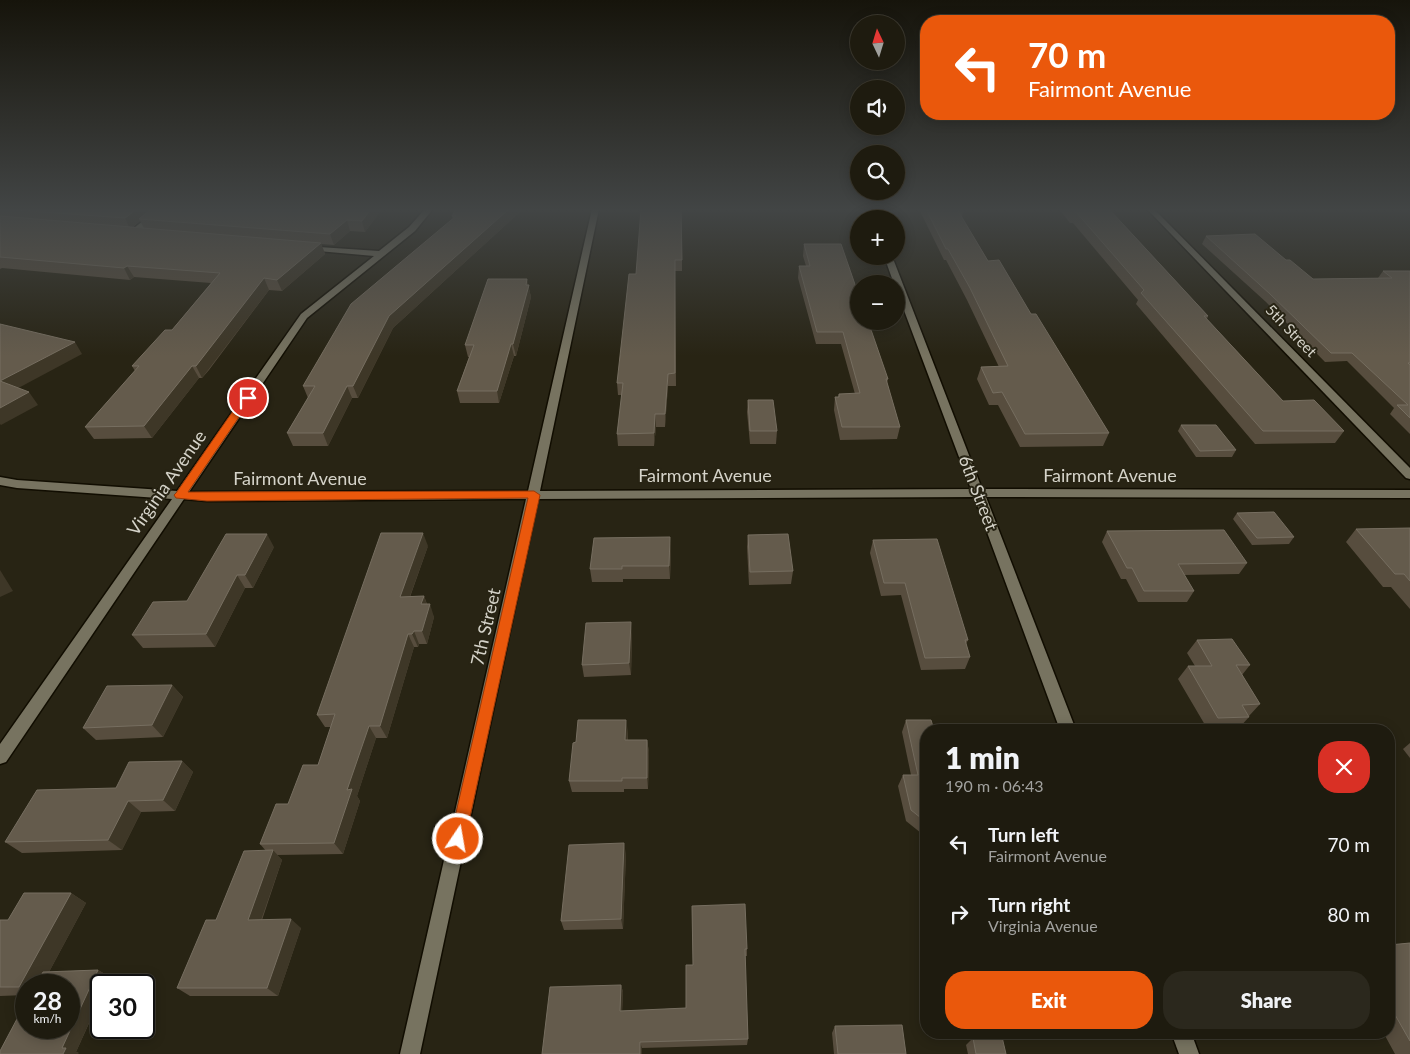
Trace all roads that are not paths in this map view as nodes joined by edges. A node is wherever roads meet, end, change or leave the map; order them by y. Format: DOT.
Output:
graph roads {
  1 [pos="376,258"];
  2 [pos="585,258"];
  3 [pos="1198,258"];
  4 [pos="891,265"];
  5 [pos="1410,475"];
  6 [pos="0,481"];
  7 [pos="978,493"];
  8 [pos="1410,494"];
  9 [pos="180,495"];
  10 [pos="534,495"];
  11 [pos="1066,724"];
  12 [pos="0,757"];
  13 [pos="1184,1039"];
  14 [pos="410,1054"];
  15 [pos="1189,1054"];
  1 -- 9 [label="street, Virginia Avenue"];
  2 -- 10 [label="street, 7th Street"];
  3 -- 5 [label="street, 5th Street"];
  4 -- 7 [label="street, 6th Street"];
  6 -- 9 [label="street, Fairmont Avenue"];
  7 -- 8 [label="street, Fairmont Avenue"];
  7 -- 10 [label="street, Fairmont Avenue"];
  7 -- 11 [label="street, 6th Street"];
  9 -- 10 [label="street, Fairmont Avenue"];
  9 -- 12 [label="street, Virginia Avenue"];
  10 -- 14 [label="street, 7th Street"];
  13 -- 15 [label="street"];
}
